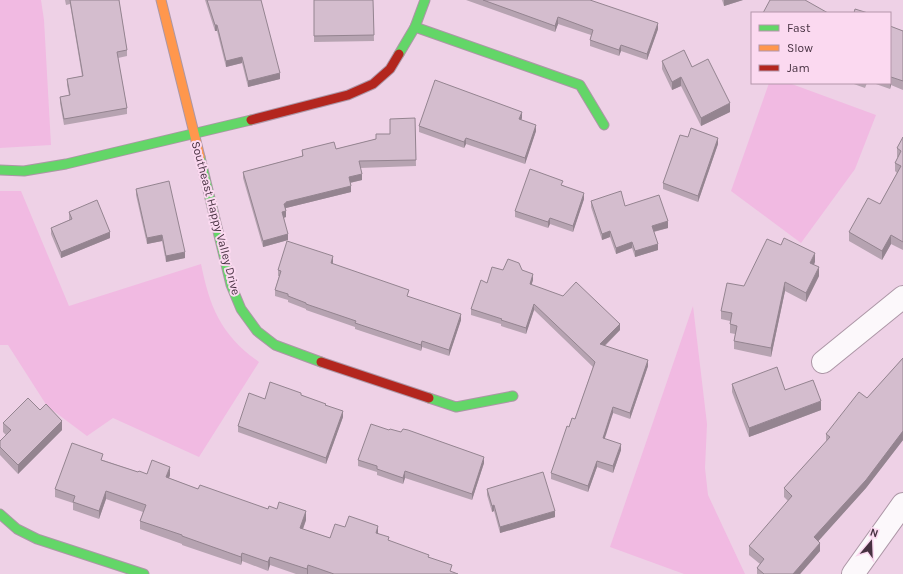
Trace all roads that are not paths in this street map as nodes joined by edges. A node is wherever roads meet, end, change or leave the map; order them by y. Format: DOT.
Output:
graph roads {
  1 [pos="161,0"];
  2 [pos="425,0"];
  3 [pos="415,27"];
  4 [pos="604,125"];
  5 [pos="194,134"];
  6 [pos="0,170"];
  7 [pos="903,297"];
  8 [pos="823,362"];
  9 [pos="512,396"];
  10 [pos="903,504"];
  11 [pos="0,514"];
  12 [pos="144,574"];
  13 [pos="853,574"];
  1 -- 5 [label="street, Southeast Happy Valley Drive"];
  2 -- 3 [label="street"];
  3 -- 4 [label="street"];
  3 -- 5 [label="street"];
  5 -- 6 [label="street"];
  5 -- 9 [label="street, Southeast Happy Valley Drive"];
  7 -- 8 [label="street"];
  10 -- 13 [label="street"];
  11 -- 12 [label="street"];
}
